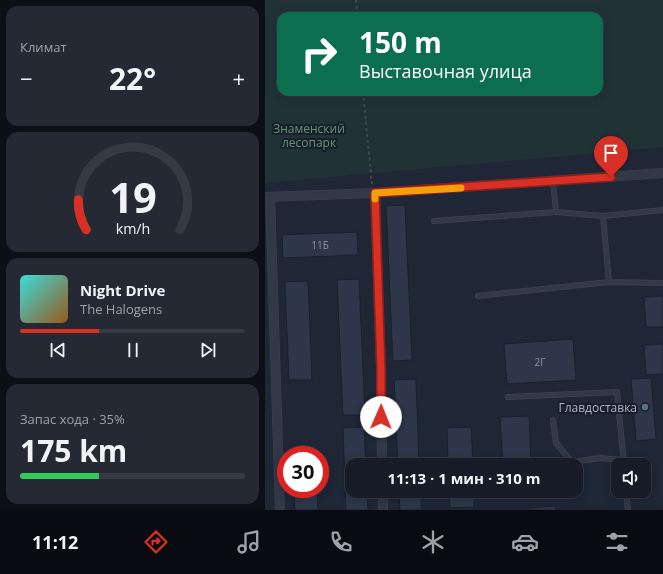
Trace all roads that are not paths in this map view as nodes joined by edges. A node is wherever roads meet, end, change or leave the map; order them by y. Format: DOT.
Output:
graph roads {
  1 [pos="663,173"];
  2 [pos="553,182"];
  3 [pos="375,193"];
  4 [pos="267,197"];
  5 [pos="663,210"];
  6 [pos="555,212"];
  7 [pos="603,216"];
  8 [pos="435,221"];
  9 [pos="609,282"];
  10 [pos="663,283"];
  11 [pos="478,296"];
  12 [pos="508,397"];
  13 [pos="553,420"];
  14 [pos="382,458"];
  15 [pos="624,458"];
  16 [pos="611,460"];
  17 [pos="383,498"];
  18 [pos="627,498"];
  19 [pos="280,510"];
  20 [pos="383,510"];
  21 [pos="628,510"];
  1 -- 2 [label="street"];
  2 -- 3 [label="street"];
  2 -- 6 [label="lane"];
  3 -- 4 [label="street"];
  3 -- 14 [label="street"];
  4 -- 19 [label="street"];
  5 -- 7 [label="lane"];
  6 -- 7 [label="lane"];
  6 -- 8 [label="lane"];
  7 -- 9 [label="lane"];
  9 -- 10 [label="lane"];
  9 -- 11 [label="lane"];
  12 -- 15 [label="lane"];
  13 -- 16 [label="lane"];
  17 -- 20 [label="street"];
  18 -- 21 [label="lane"];
}
